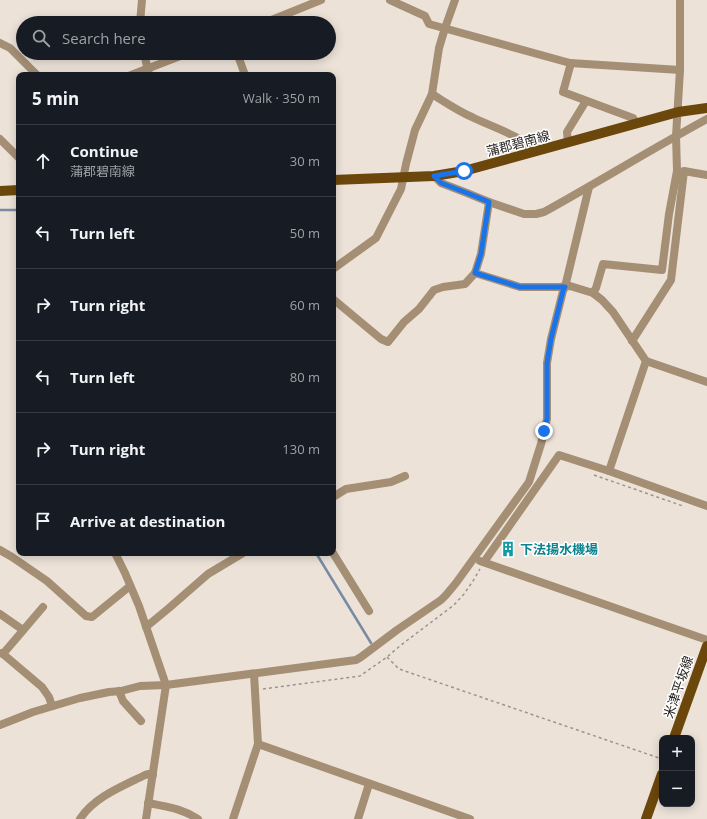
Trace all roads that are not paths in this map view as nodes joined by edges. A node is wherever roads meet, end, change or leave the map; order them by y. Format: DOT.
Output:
graph roads {
  1 [pos="142,0"];
  2 [pos="322,0"];
  3 [pos="390,0"];
  4 [pos="455,0"];
  5 [pos="680,0"];
  6 [pos="141,16"];
  7 [pos="282,16"];
  8 [pos="445,28"];
  9 [pos="0,43"];
  10 [pos="16,54"];
  11 [pos="22,60"];
  12 [pos="145,60"];
  13 [pos="173,60"];
  14 [pos="240,60"];
  15 [pos="571,64"];
  16 [pos="680,70"];
  17 [pos="34,72"];
  18 [pos="148,72"];
  19 [pos="244,72"];
  20 [pos="432,94"];
  21 [pos="586,101"];
  22 [pos="707,108"];
  23 [pos="678,112"];
  24 [pos="707,119"];
  25 [pos="635,124"];
  26 [pos="679,134"];
  27 [pos="0,139"];
  28 [pos="568,143"];
  29 [pos="533,152"];
  30 [pos="16,155"];
  31 [pos="707,175"];
  32 [pos="434,176"];
  33 [pos="404,177"];
  34 [pos="336,180"];
  35 [pos="589,187"];
  36 [pos="16,190"];
  37 [pos="0,191"];
  38 [pos="489,202"];
  39 [pos="336,267"];
  40 [pos="475,273"];
  41 [pos="565,287"];
  42 [pos="593,293"];
  43 [pos="336,302"];
  44 [pos="632,340"];
  45 [pos="646,361"];
  46 [pos="707,382"];
  47 [pos="609,471"];
  48 [pos="405,476"];
  49 [pos="336,495"];
  50 [pos="707,506"];
  51 [pos="0,550"];
  52 [pos="116,556"];
  53 [pos="238,556"];
  54 [pos="335,556"];
  55 [pos="473,558"];
  56 [pos="484,562"];
  57 [pos="130,586"];
  58 [pos="43,607"];
  59 [pos="369,611"];
  60 [pos="0,614"];
  61 [pos="146,627"];
  62 [pos="23,630"];
  63 [pos="707,640"];
  64 [pos="707,646"];
  65 [pos="2,654"];
  66 [pos="254,674"];
  67 [pos="166,685"];
  68 [pos="119,691"];
  69 [pos="52,706"];
  70 [pos="141,721"];
  71 [pos="0,725"];
  72 [pos="675,735"];
  73 [pos="258,744"];
  74 [pos="153,774"];
  75 [pos="659,782"];
  76 [pos="369,784"];
  77 [pos="148,803"];
  78 [pos="80,819"];
  79 [pos="146,819"];
  80 [pos="198,819"];
  81 [pos="233,819"];
  82 [pos="358,819"];
  83 [pos="470,819"];
  84 [pos="646,819"];
  1 -- 6 [label="street"];
  2 -- 7 [label="street"];
  3 -- 8 [label="street"];
  4 -- 8 [label="street"];
  5 -- 16 [label="street"];
  8 -- 15 [label="street"];
  8 -- 20 [label="street"];
  9 -- 10 [label="street"];
  11 -- 17 [label="street"];
  12 -- 18 [label="street"];
  13 -- 18 [label="street"];
  14 -- 19 [label="street"];
  15 -- 16 [label="street"];
  15 -- 21 [label="street"];
  16 -- 23 [label="street"];
  20 -- 29 [label="street"];
  20 -- 33 [label="street"];
  21 -- 25 [label="street"];
  21 -- 28 [label="street"];
  22 -- 23 [label="main road, 蒲郡碧南線"];
  23 -- 25 [label="main road, 蒲郡碧南線"];
  23 -- 26 [label="street"];
  24 -- 26 [label="street"];
  25 -- 28 [label="main road, 蒲郡碧南線"];
  26 -- 35 [label="street"];
  26 -- 42 [label="street"];
  27 -- 30 [label="street"];
  28 -- 29 [label="main road, 蒲郡碧南線"];
  29 -- 32 [label="main road, 蒲郡碧南線"];
  31 -- 44 [label="street"];
  32 -- 33 [label="main road, 蒲郡碧南線"];
  32 -- 38 [label="street"];
  33 -- 34 [label="main road, 蒲郡碧南線"];
  33 -- 39 [label="street"];
  35 -- 38 [label="street"];
  35 -- 41 [label="street"];
  36 -- 37 [label="main road"];
  38 -- 40 [label="street"];
  40 -- 41 [label="street"];
  40 -- 43 [label="street"];
  41 -- 42 [label="street"];
  41 -- 55 [label="street"];
  42 -- 44 [label="street"];
  44 -- 45 [label="street"];
  45 -- 46 [label="street"];
  45 -- 47 [label="street"];
  47 -- 50 [label="street"];
  47 -- 56 [label="street"];
  48 -- 49 [label="street"];
  51 -- 57 [label="street"];
  52 -- 57 [label="street"];
  53 -- 61 [label="street"];
  54 -- 59 [label="street"];
  55 -- 56 [label="street"];
  55 -- 66 [label="street"];
  56 -- 63 [label="street"];
  57 -- 61 [label="street"];
  58 -- 62 [label="street"];
  60 -- 62 [label="street"];
  61 -- 67 [label="street"];
  62 -- 65 [label="street"];
  64 -- 72 [label="main road, 米津平坂線"];
  65 -- 69 [label="street"];
  66 -- 67 [label="street"];
  66 -- 73 [label="street"];
  67 -- 68 [label="street"];
  67 -- 74 [label="street"];
  68 -- 69 [label="street"];
  68 -- 70 [label="street"];
  69 -- 71 [label="street"];
  73 -- 76 [label="street"];
  73 -- 81 [label="street"];
  74 -- 77 [label="street"];
  74 -- 78 [label="street"];
  75 -- 84 [label="main road"];
  76 -- 82 [label="street"];
  76 -- 83 [label="street"];
  77 -- 79 [label="street"];
  77 -- 80 [label="street"];
}
